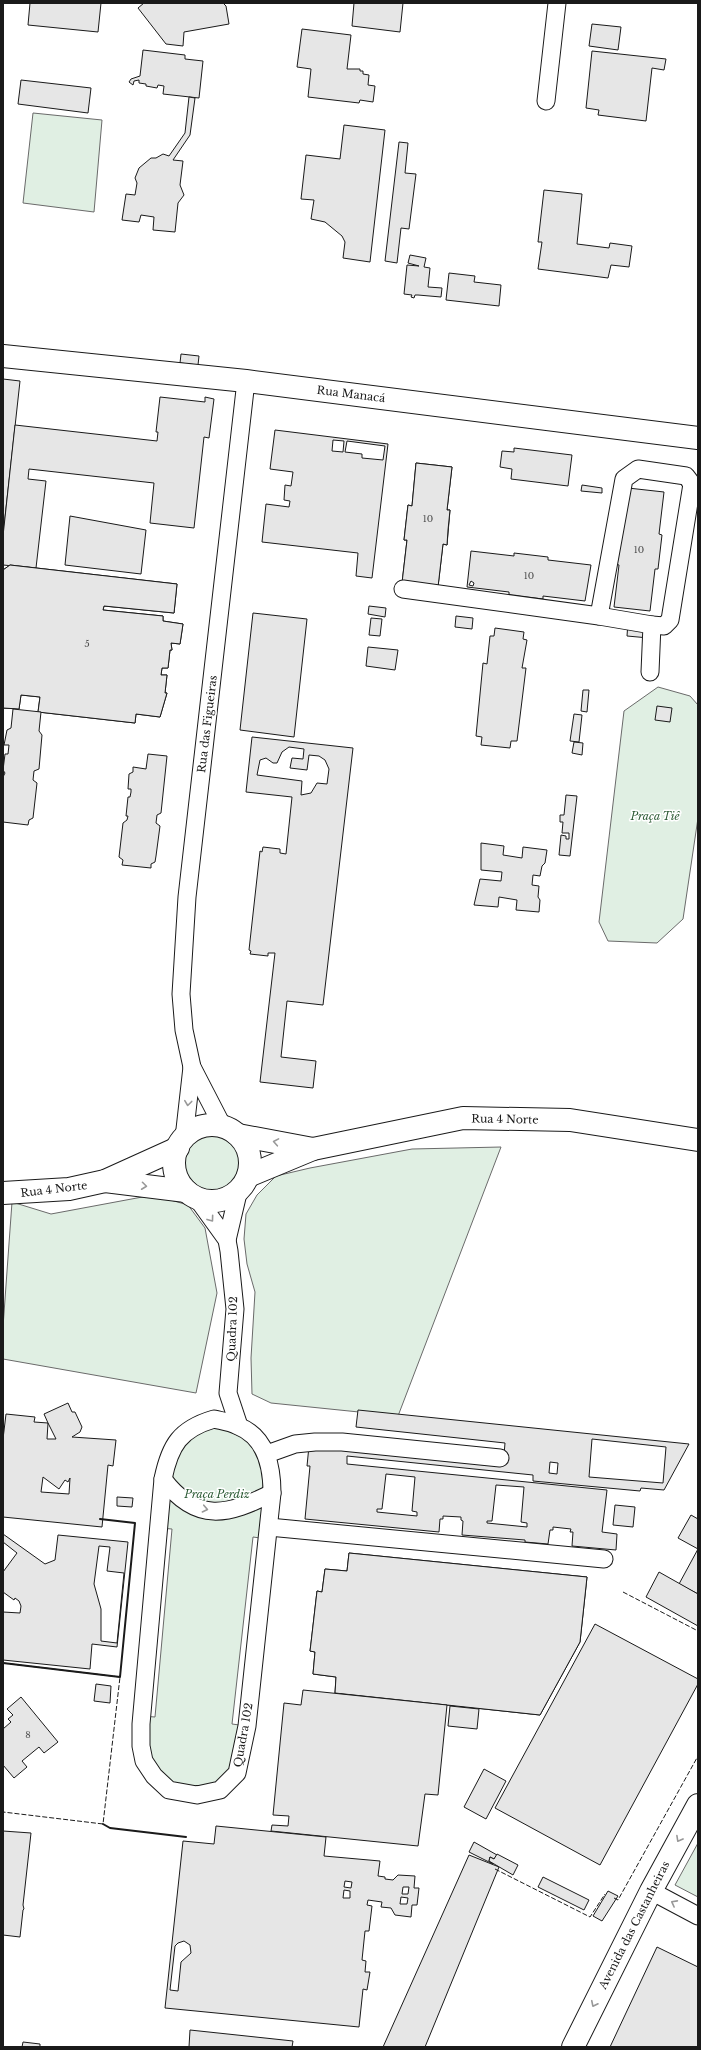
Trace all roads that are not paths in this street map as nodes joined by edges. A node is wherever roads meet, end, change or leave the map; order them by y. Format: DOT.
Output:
graph roads {
  1 [pos="557,3"];
  2 [pos="546,101"];
  3 [pos="3,356"];
  4 [pos="246,381"];
  5 [pos="698,438"];
  6 [pos="403,589"];
  7 [pos="598,616"];
  8 [pos="652,626"];
  9 [pos="650,672"];
  10 [pos="192,1066"];
  11 [pos="230,1131"];
  12 [pos="698,1140"];
  13 [pos="181,1143"];
  14 [pos="313,1149"];
  15 [pos="105,1181"];
  16 [pos="244,1183"];
  17 [pos="3,1193"];
  18 [pos="191,1194"];
  19 [pos="227,1240"];
  20 [pos="228,1393"];
  21 [pos="214,1419"];
  22 [pos="239,1426"];
  23 [pos="267,1454"];
  24 [pos="500,1458"];
  25 [pos="163,1479"];
  26 [pos="272,1493"];
  27 [pos="269,1527"];
  28 [pos="604,1559"];
  29 [pos="698,1805"];
  30 [pos="651,1891"];
  31 [pos="698,1916"];
  32 [pos="573,2047"];
  1 -- 2 [label="street"];
  3 -- 4 [label="street, Rua Manacá"];
  4 -- 5 [label="street, Rua Manacá"];
  4 -- 10 [label="street, Rua das Figueiras"];
  6 -- 7 [label="street"];
  7 -- 8 [label="street"];
  7 -- 8 [label="street"];
  8 -- 9 [label="street"];
  10 -- 11 [label="street, Rua das Figueiras"];
  10 -- 13 [label="street, Rua das Figueiras, one-way"];
  11 -- 13 [label="street"];
  14 -- 11 [label="street, Rua 4 Norte, one-way"];
  11 -- 16 [label="street"];
  12 -- 14 [label="street, Rua 4 Norte"];
  13 -- 15 [label="street, Rua 4 Norte"];
  13 -- 18 [label="street"];
  14 -- 16 [label="street, Rua 4 Norte"];
  15 -- 17 [label="street, Rua 4 Norte"];
  15 -- 18 [label="street, Rua 4 Norte, one-way"];
  16 -- 18 [label="street"];
  16 -- 19 [label="street, Quadra 102"];
  18 -- 19 [label="street, Quadra 102, one-way"];
  19 -- 20 [label="street, Quadra 102"];
  20 -- 21 [label="street, Quadra 102"];
  20 -- 22 [label="street, Quadra 102"];
  21 -- 22 [label="street, Quadra 102"];
  21 -- 25 [label="street, Quadra 102"];
  22 -- 23 [label="street, Quadra 102"];
  23 -- 24 [label="street"];
  23 -- 26 [label="street, Quadra 102"];
  25 -- 26 [label="street, one-way"];
  25 -- 27 [label="street, Quadra 102"];
  26 -- 27 [label="street, Quadra 102"];
  27 -- 28 [label="street"];
  29 -- 30 [label="street, Avenida das Castanheiras, one-way"];
  31 -- 30 [label="street, one-way"];
  30 -- 32 [label="street, Avenida das Castanheiras, one-way"];
}
